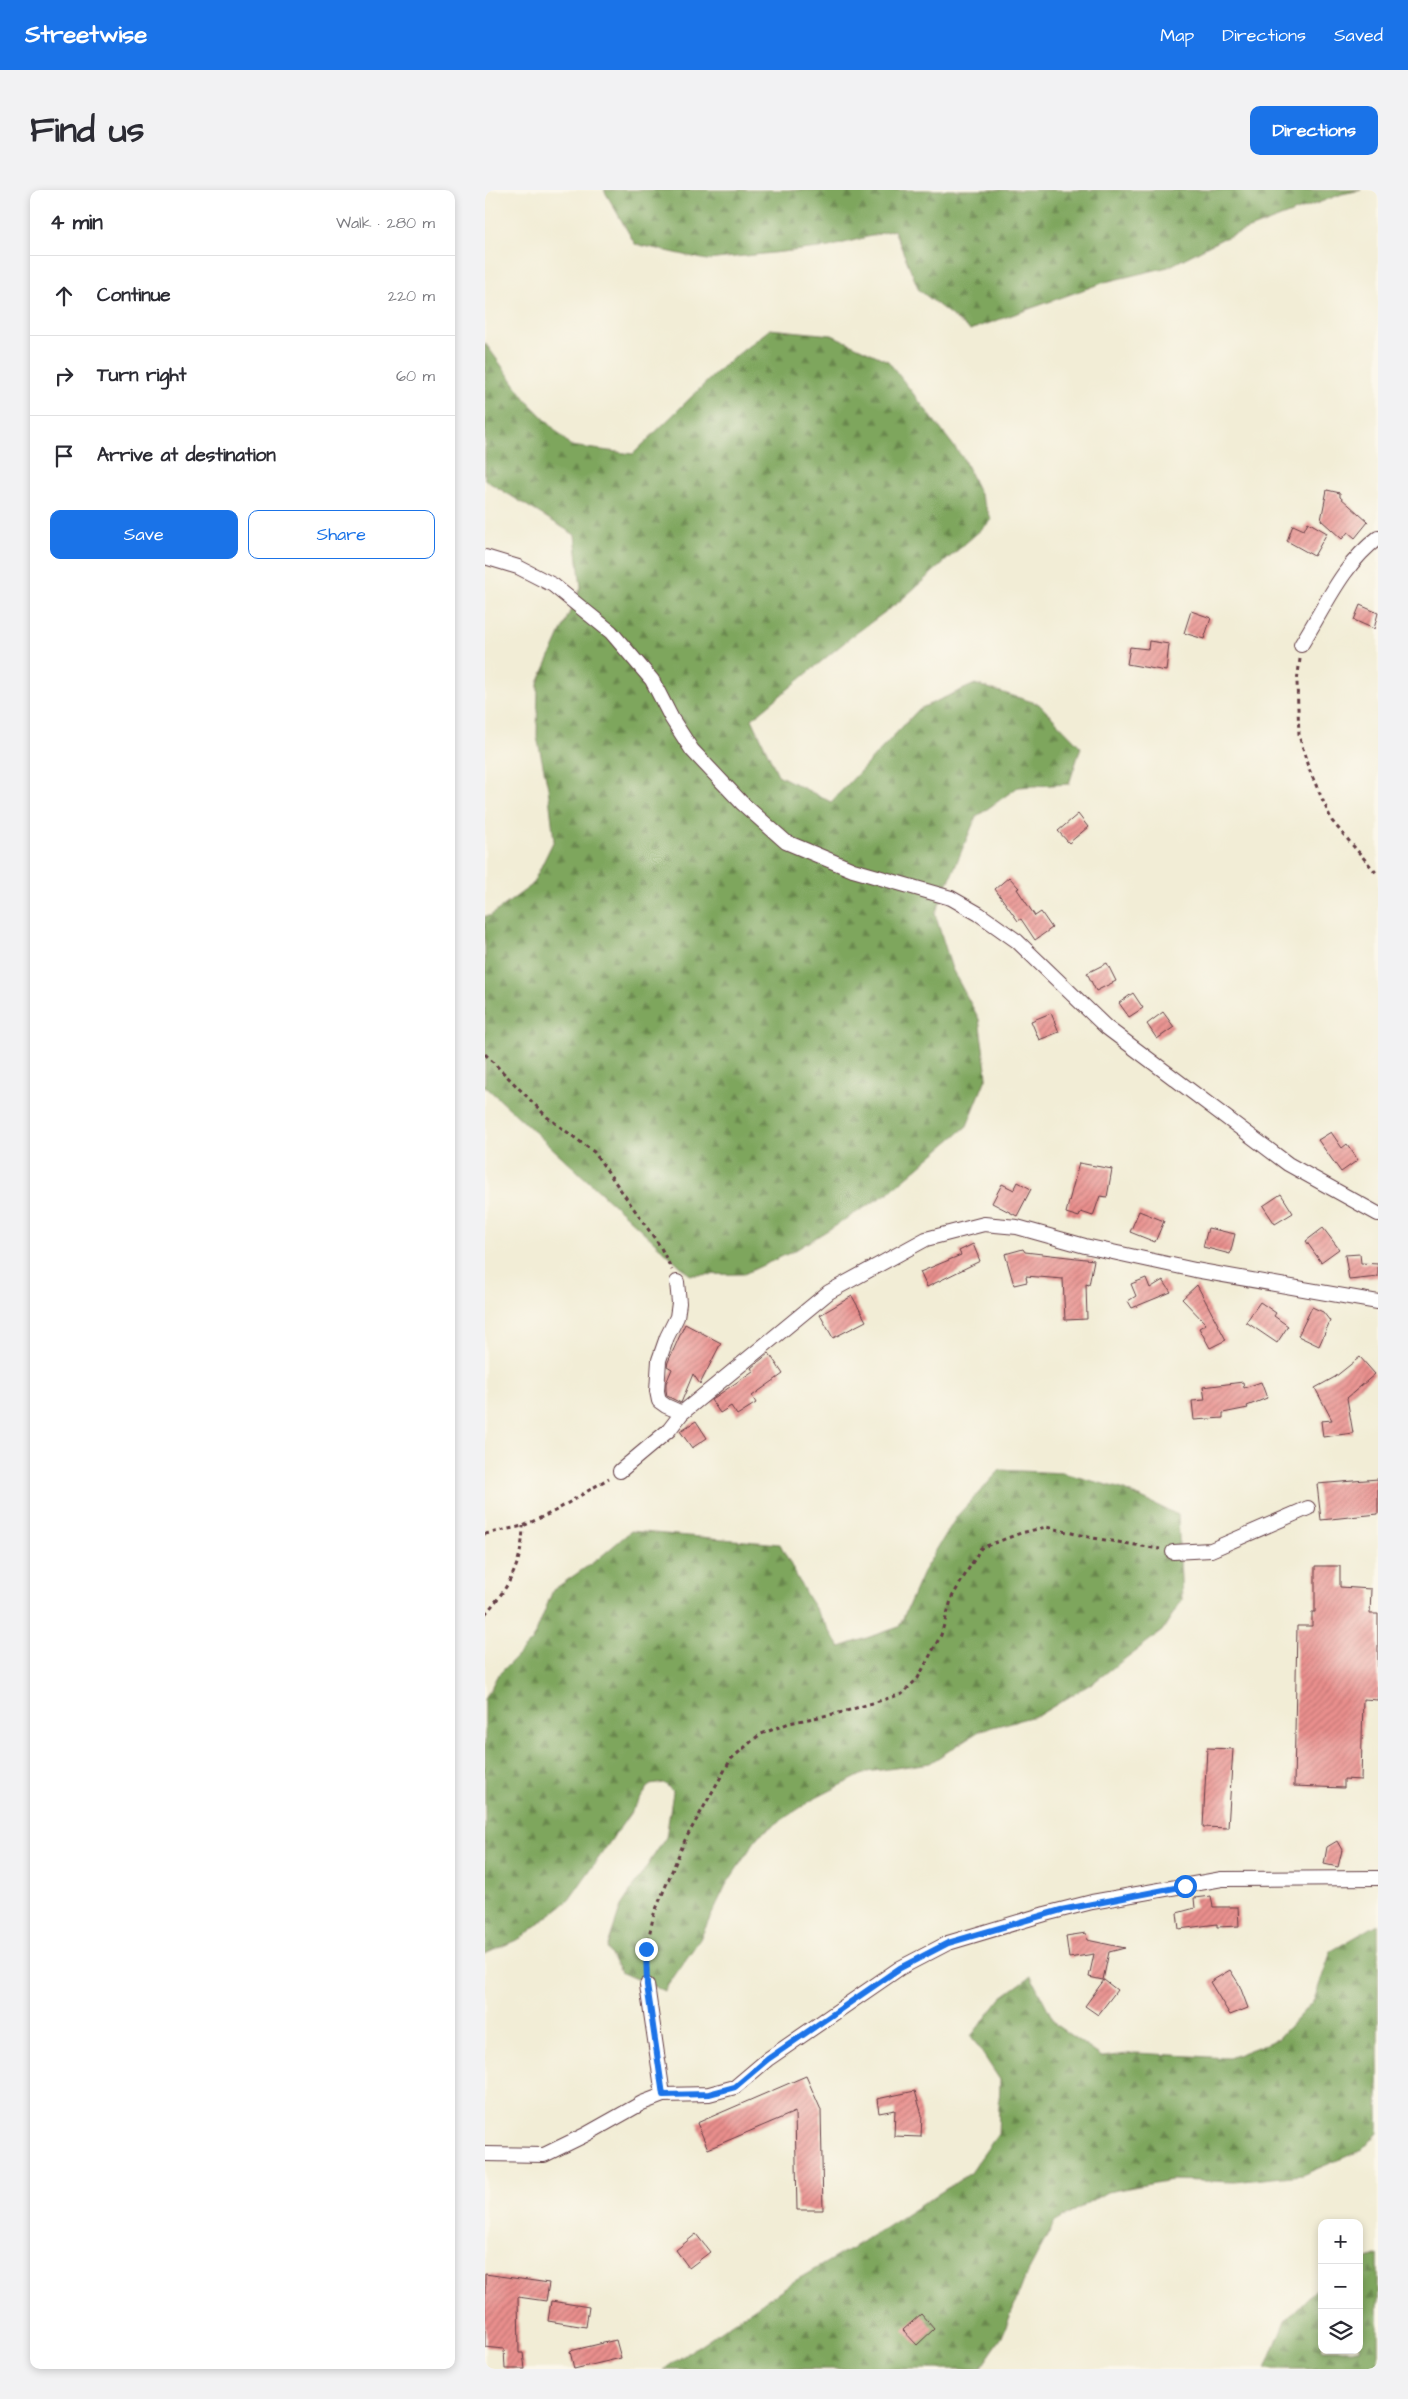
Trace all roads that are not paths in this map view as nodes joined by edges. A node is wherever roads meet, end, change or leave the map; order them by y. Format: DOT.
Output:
graph roads {
  1 [pos="1378,538"];
  2 [pos="485,556"];
  3 [pos="1301,645"];
  4 [pos="1378,1214"];
  5 [pos="677,1282"];
  6 [pos="1378,1302"];
  7 [pos="682,1413"];
  8 [pos="620,1472"];
  9 [pos="1308,1508"];
  10 [pos="1173,1552"];
  11 [pos="1378,1878"];
  12 [pos="647,1985"];
  13 [pos="663,2095"];
  14 [pos="485,2154"];
  1 -- 3 [label="street"];
  2 -- 4 [label="street"];
  5 -- 7 [label="street"];
  6 -- 7 [label="street"];
  7 -- 8 [label="street"];
  9 -- 10 [label="street"];
  11 -- 13 [label="street"];
  12 -- 13 [label="street"];
  13 -- 14 [label="street"];
}
